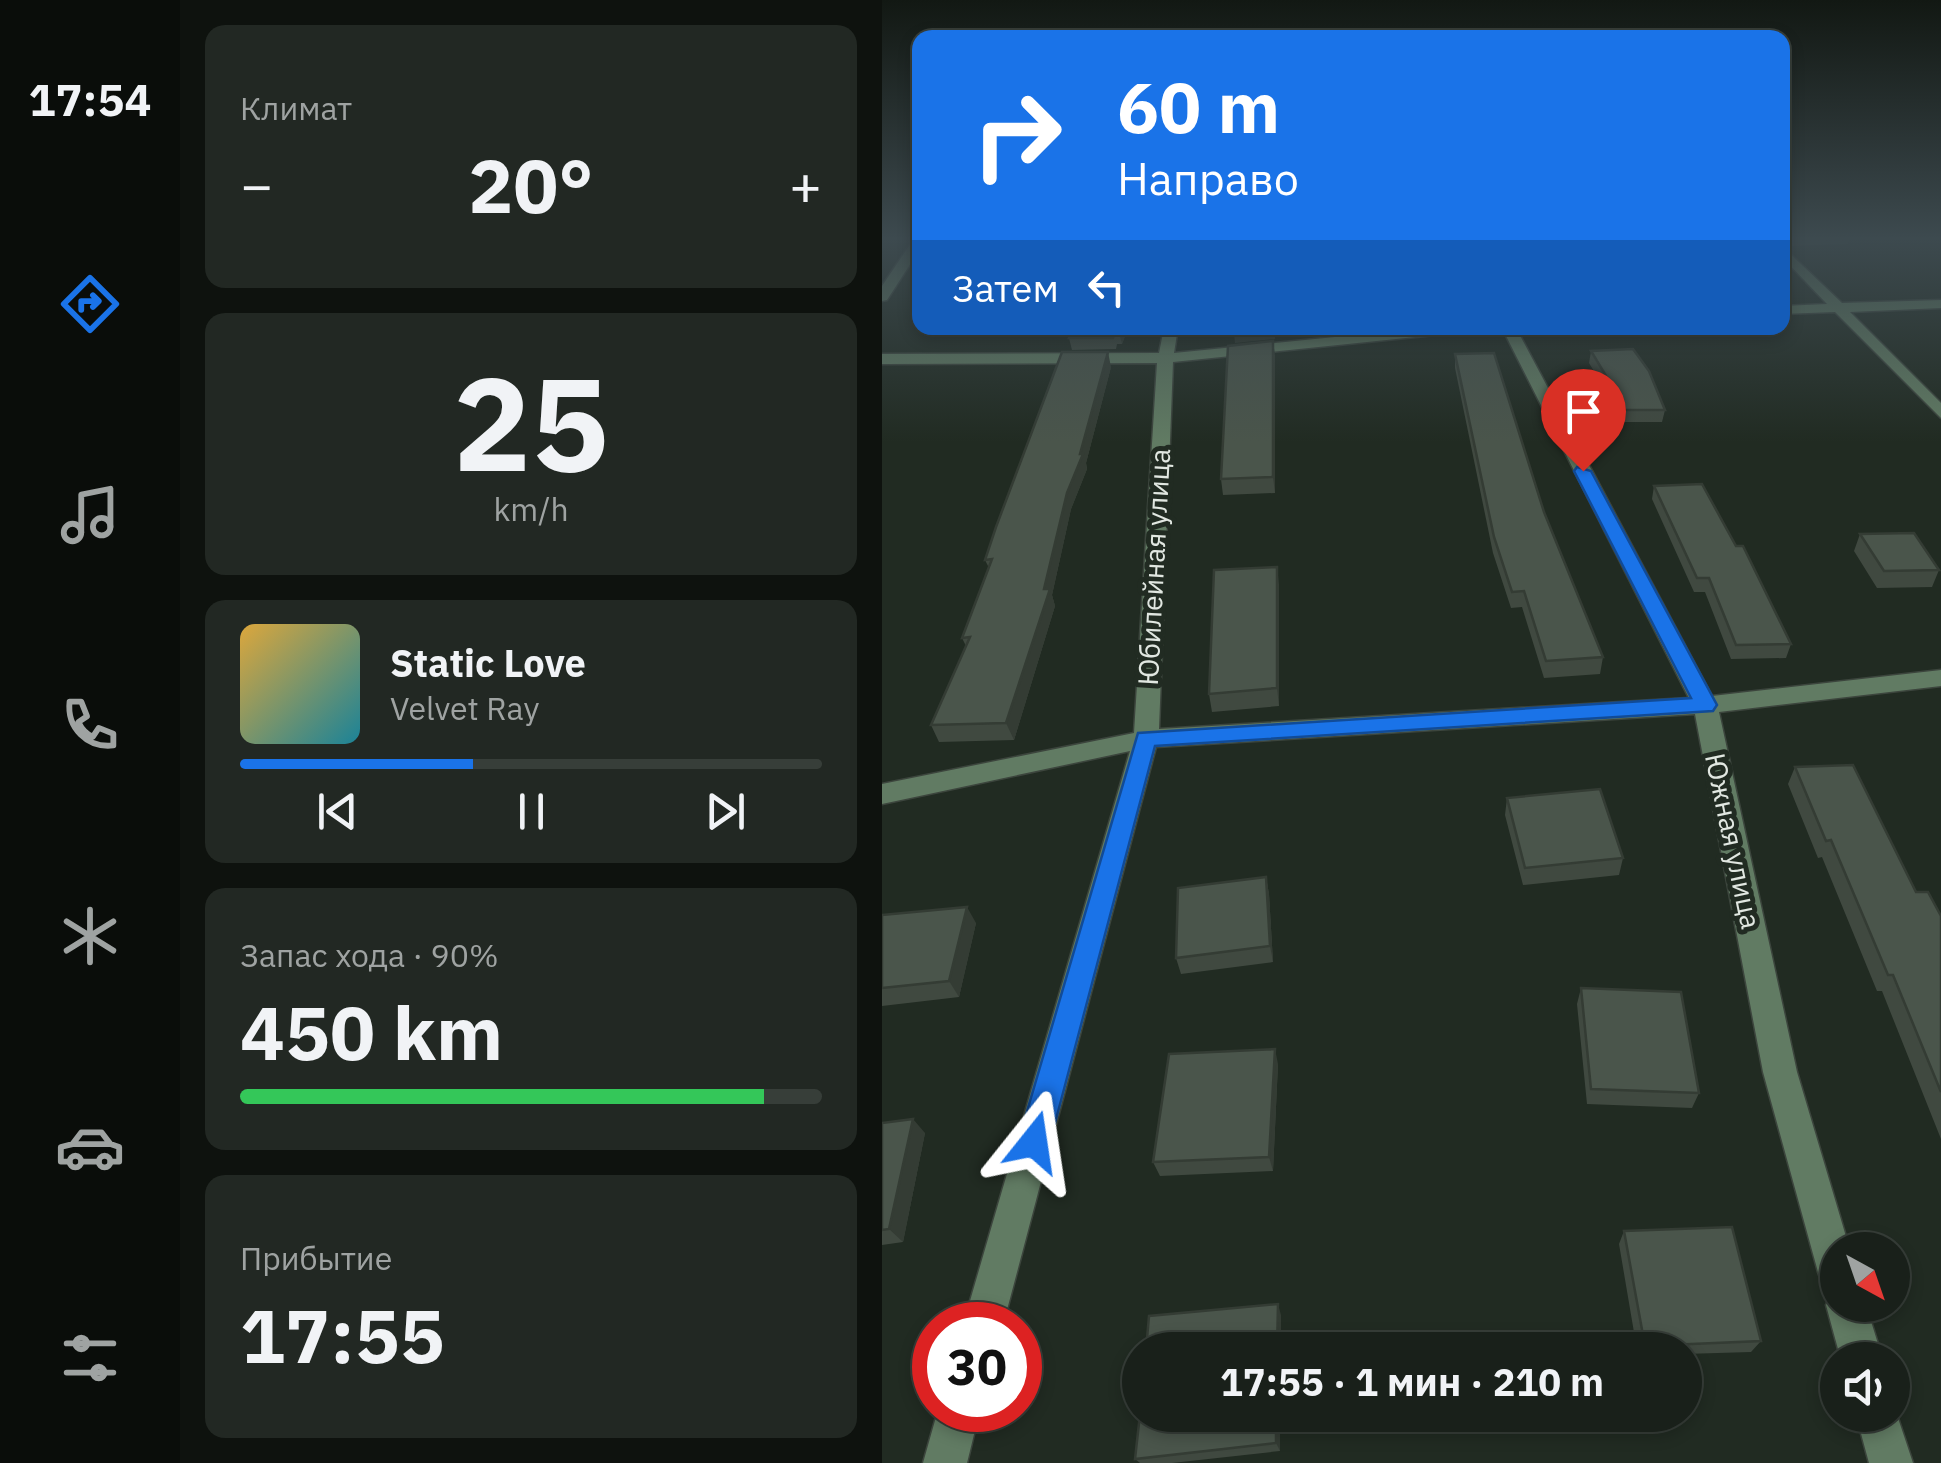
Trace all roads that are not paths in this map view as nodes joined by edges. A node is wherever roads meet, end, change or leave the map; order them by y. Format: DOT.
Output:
graph roads {
  1 [pos="1896,305"];
  2 [pos="1836,307"];
  3 [pos="1790,310"];
  4 [pos="1170,335"];
  5 [pos="1394,335"];
  6 [pos="1513,335"];
  7 [pos="1166,358"];
  8 [pos="882,359"];
  9 [pos="1940,413"];
  10 [pos="1940,678"];
  11 [pos="1706,705"];
  12 [pos="1146,738"];
  13 [pos="882,794"];
  14 [pos="1826,1232"];
  15 [pos="989,1302"];
  16 [pos="953,1432"];
  17 [pos="1883,1432"];
  18 [pos="944,1463"];
  19 [pos="1891,1463"];
  1 -- 2 [label="street"];
  2 -- 3 [label="street"];
  2 -- 9 [label="street"];
  4 -- 7 [label="street, Юбилейная улица"];
  5 -- 7 [label="street"];
  6 -- 11 [label="street, Южная улица"];
  7 -- 8 [label="street"];
  7 -- 12 [label="street, Юбилейная улица"];
  10 -- 11 [label="street"];
  11 -- 12 [label="street"];
  11 -- 14 [label="street, Южная улица"];
  12 -- 13 [label="street"];
  12 -- 15 [label="street, Юбилейная улица"];
  16 -- 18 [label="street"];
  17 -- 19 [label="street"];
}
